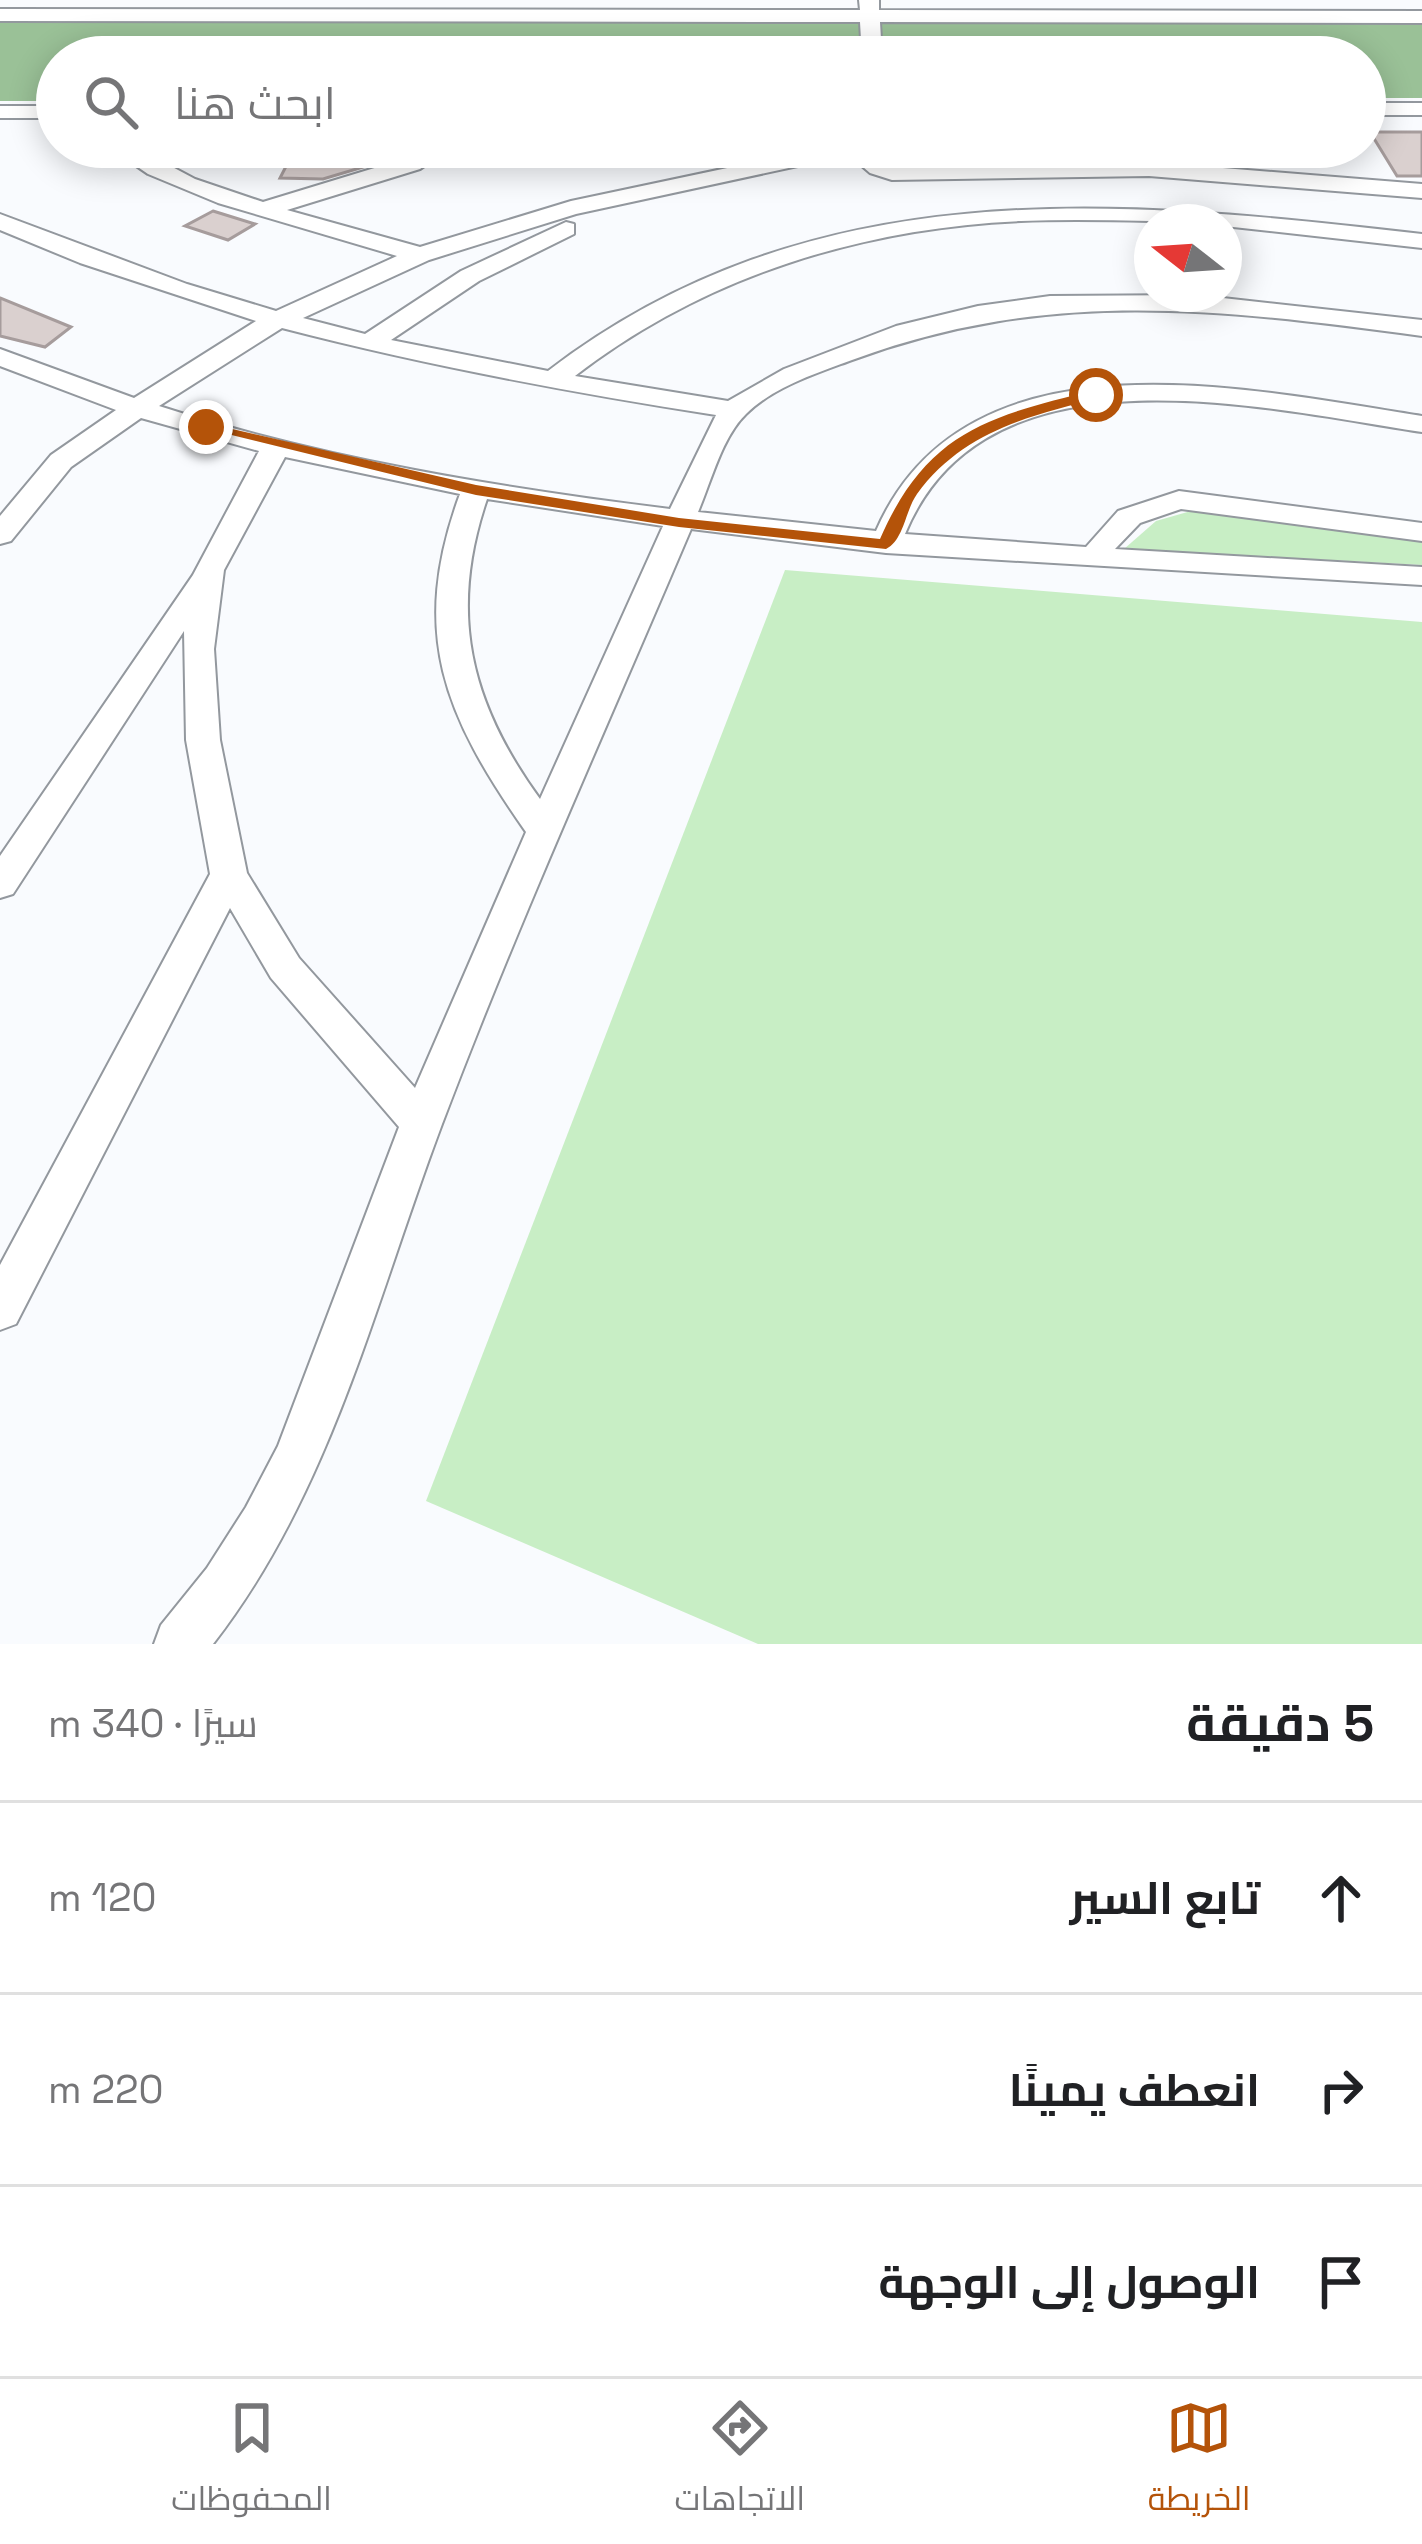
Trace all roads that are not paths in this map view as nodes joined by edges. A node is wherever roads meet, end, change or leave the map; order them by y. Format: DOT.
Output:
graph roads {
  1 [pos="182,8"];
  2 [pos="698,8"];
  3 [pos="869,8"];
  4 [pos="336,9"];
  5 [pos="1039,9"];
  6 [pos="0,16"];
  7 [pos="1422,17"];
  8 [pos="1422,109"];
  9 [pos="1386,110"];
  10 [pos="0,116"];
  11 [pos="36,116"];
  12 [pos="1386,119"];
  13 [pos="1422,119"];
  14 [pos="156,168"];
  15 [pos="395,168"];
  16 [pos="763,168"];
  17 [pos="878,168"];
  18 [pos="1058,168"];
  19 [pos="1105,168"];
  20 [pos="1266,168"];
  21 [pos="1293,181"];
  22 [pos="694,183"];
  23 [pos="208,188"];
  24 [pos="1422,191"];
  25 [pos="314,193"];
  26 [pos="265,209"];
  27 [pos="0,221"];
  28 [pos="1422,241"];
  29 [pos="420,255"];
  30 [pos="274,321"];
  31 [pos="1422,328"];
  32 [pos="367,344"];
  33 [pos="0,357"];
  34 [pos="551,382"];
  35 [pos="105,396"];
  36 [pos="136,409"];
  37 [pos="734,410"];
  38 [pos="1422,424"];
  39 [pos="276,446"];
  40 [pos="61,461"];
  41 [pos="476,490"];
  42 [pos="679,523"];
  43 [pos="1422,532"];
  44 [pos="0,535"];
  45 [pos="886,544"];
  46 [pos="1095,556"];
  47 [pos="209,570"];
  48 [pos="1422,576"];
  49 [pos="542,828"];
  50 [pos="229,874"];
  51 [pos="0,885"];
  52 [pos="421,1124"];
  53 [pos="0,1310"];
  54 [pos="192,1641"];
  1 -- 4 [label="street"];
  1 -- 6 [label="street"];
  2 -- 3 [label="street"];
  2 -- 4 [label="street"];
  3 -- 5 [label="street"];
  5 -- 7 [label="street"];
  8 -- 9 [label="street"];
  10 -- 11 [label="street"];
  12 -- 13 [label="street"];
  14 -- 23 [label="street"];
  15 -- 25 [label="street"];
  16 -- 22 [label="street"];
  17 -- 18 [label="street"];
  19 -- 21 [label="street"];
  20 -- 21 [label="street"];
  21 -- 24 [label="street"];
  22 -- 29 [label="street"];
  22 -- 32 [label="street"];
  23 -- 25 [label="street"];
  23 -- 26 [label="street"];
  25 -- 26 [label="street"];
  26 -- 29 [label="street"];
  27 -- 30 [label="street"];
  28 -- 34 [label="street"];
  29 -- 30 [label="street"];
  30 -- 32 [label="street"];
  30 -- 36 [label="street"];
  31 -- 37 [label="street"];
  32 -- 34 [label="street"];
  33 -- 35 [label="street"];
  34 -- 37 [label="street"];
  35 -- 36 [label="street"];
  35 -- 40 [label="street"];
  36 -- 39 [label="street"];
  36 -- 40 [label="street"];
  37 -- 42 [label="street"];
  38 -- 45 [label="street"];
  39 -- 41 [label="street"];
  39 -- 47 [label="street"];
  40 -- 44 [label="street"];
  41 -- 42 [label="street"];
  41 -- 49 [label="street"];
  42 -- 45 [label="street"];
  42 -- 49 [label="street"];
  43 -- 46 [label="street"];
  45 -- 46 [label="street"];
  46 -- 48 [label="street"];
  47 -- 50 [label="street"];
  47 -- 51 [label="street"];
  49 -- 52 [label="street"];
  50 -- 52 [label="street"];
  50 -- 53 [label="street"];
  52 -- 54 [label="street"];
}
